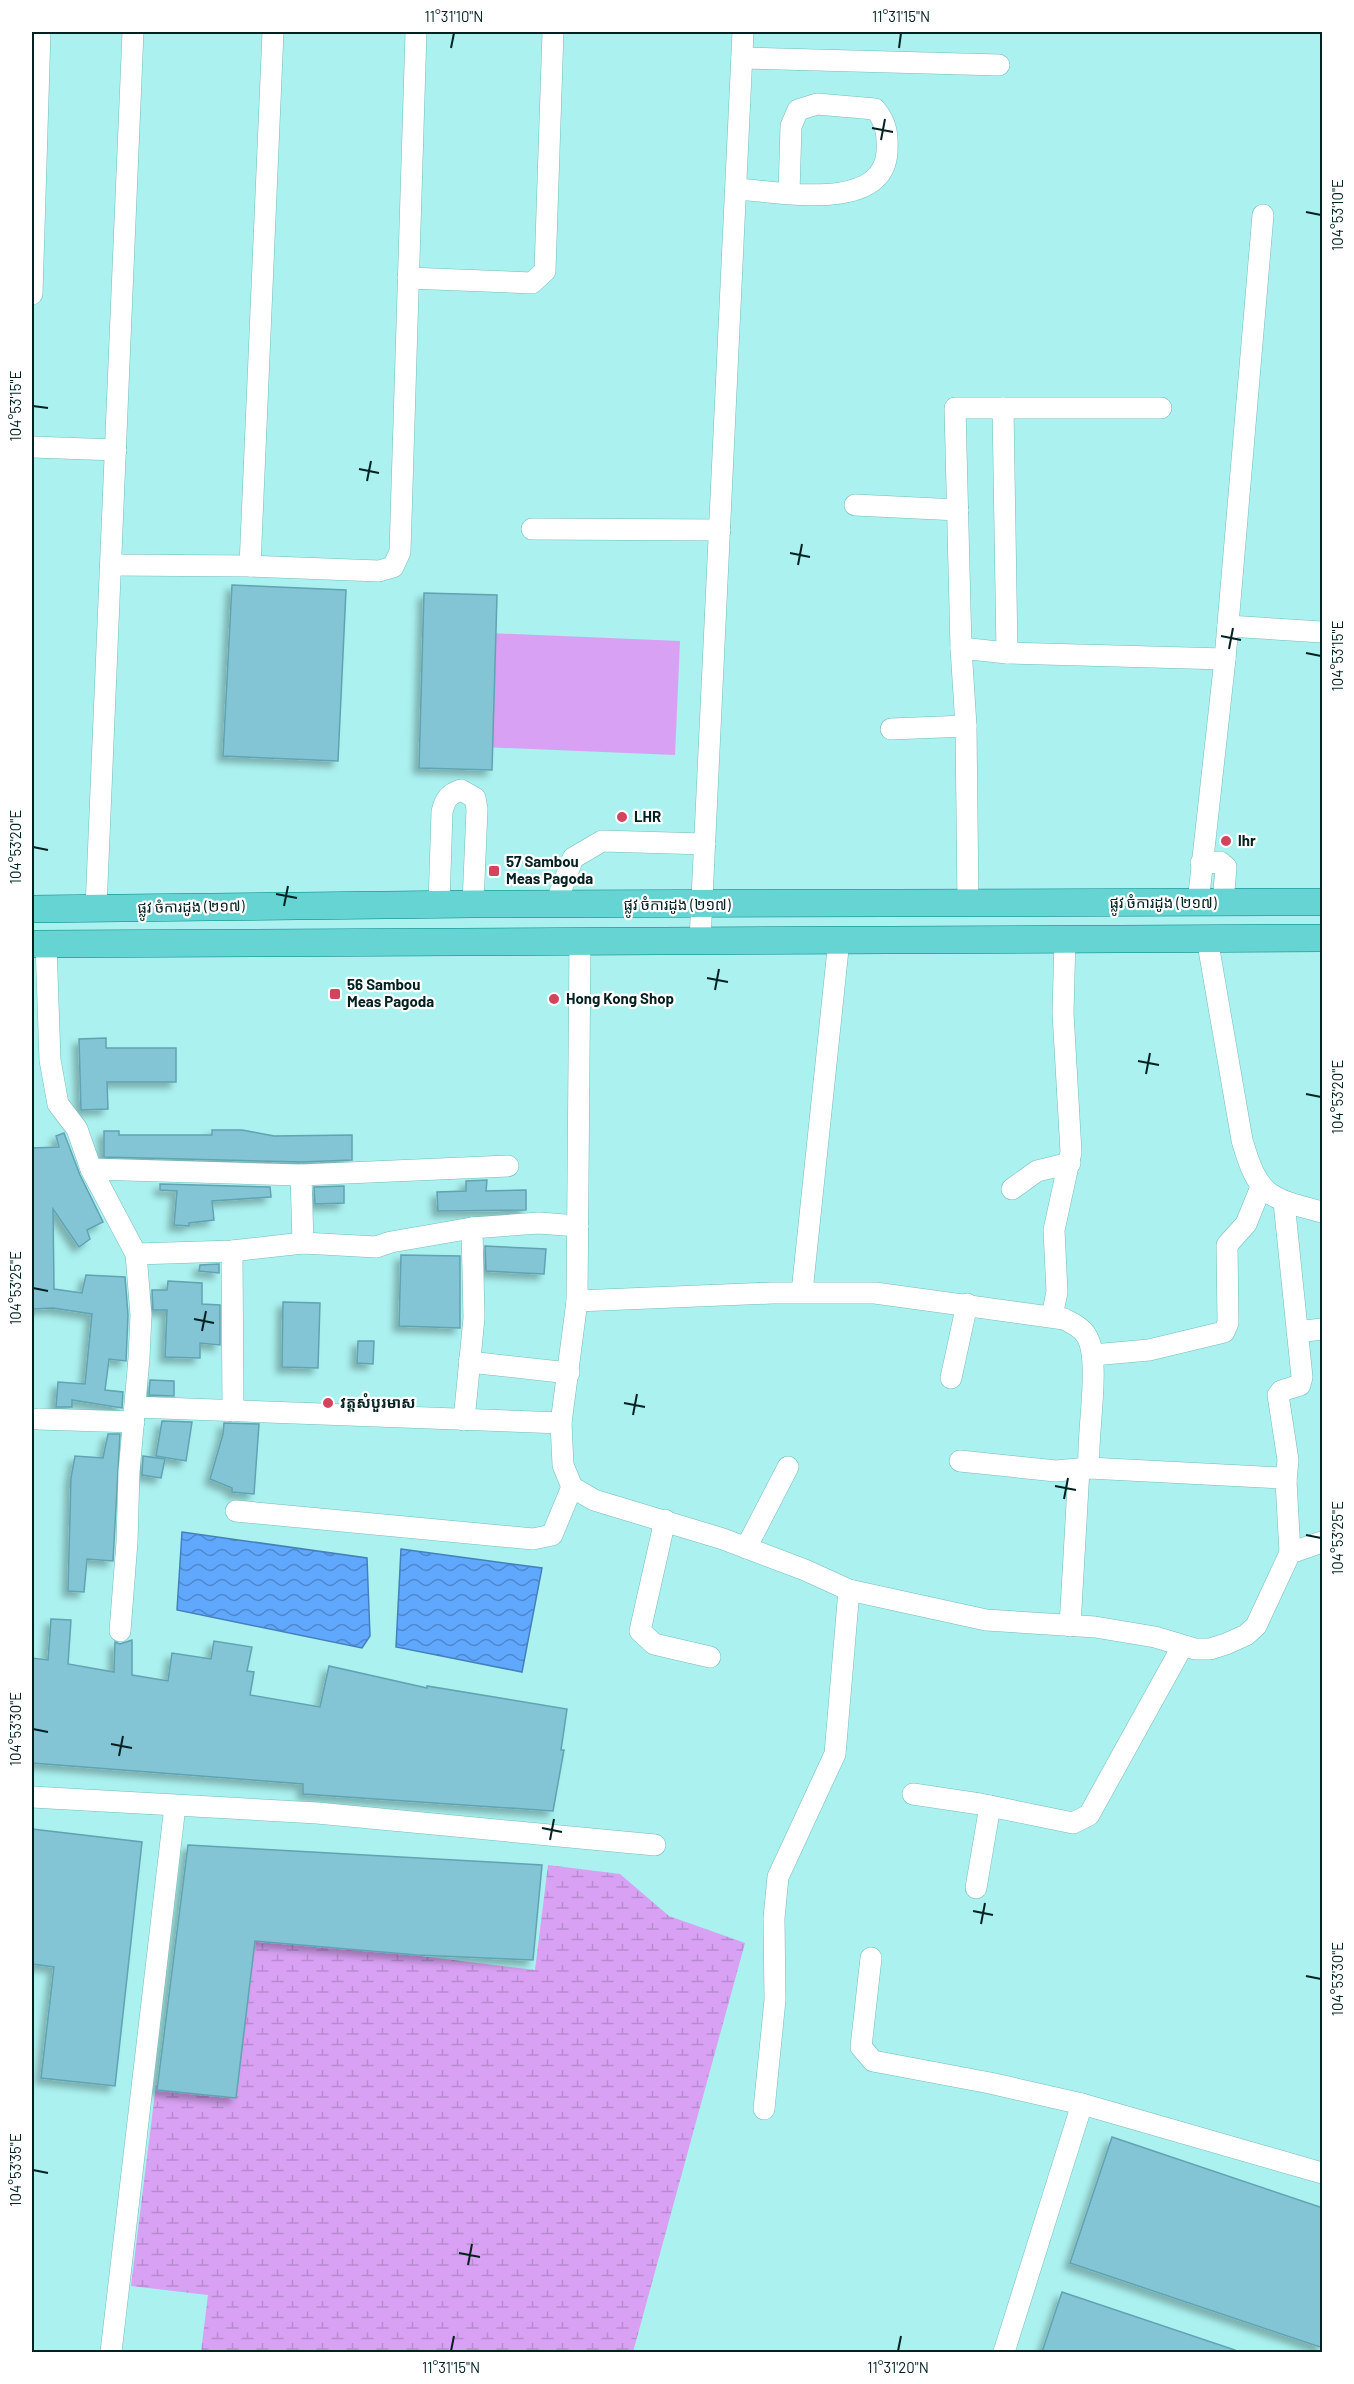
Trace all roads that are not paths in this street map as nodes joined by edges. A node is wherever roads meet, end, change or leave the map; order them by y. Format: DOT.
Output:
graph roads {
  1 [pos="40,32"];
  2 [pos="134,32"];
  3 [pos="273,32"];
  4 [pos="416,32"];
  5 [pos="554,32"];
  6 [pos="743,32"];
  7 [pos="742,58"];
  8 [pos="999,65"];
  9 [pos="736,189"];
  10 [pos="789,193"];
  11 [pos="1263,215"];
  12 [pos="408,278"];
  13 [pos="32,294"];
  14 [pos="1002,408"];
  15 [pos="1161,408"];
  16 [pos="32,447"];
  17 [pos="116,450"];
  18 [pos="855,505"];
  19 [pos="958,510"];
  20 [pos="532,529"];
  21 [pos="720,530"];
  22 [pos="111,565"];
  23 [pos="250,566"];
  24 [pos="1228,626"];
  25 [pos="1323,632"];
  26 [pos="961,648"];
  27 [pos="1006,653"];
  28 [pos="1226,659"];
  29 [pos="966,726"];
  30 [pos="891,729"];
  31 [pos="705,844"];
  32 [pos="1323,902"];
  33 [pos="1211,903"];
  34 [pos="439,904"];
  35 [pos="473,904"];
  36 [pos="968,904"];
  37 [pos="702,905"];
  38 [pos="555,906"];
  39 [pos="96,908"];
  40 [pos="32,909"];
  41 [pos="1207,938"];
  42 [pos="1323,938"];
  43 [pos="1065,939"];
  44 [pos="839,940"];
  45 [pos="580,941"];
  46 [pos="700,941"];
  47 [pos="39,944"];
  48 [pos="1070,1164"];
  49 [pos="508,1166"];
  50 [pos="91,1169"];
  51 [pos="302,1175"];
  52 [pos="1261,1187"];
  53 [pos="1012,1189"];
  54 [pos="1284,1202"];
  55 [pos="1323,1212"];
  56 [pos="578,1226"];
  57 [pos="472,1228"];
  58 [pos="303,1243"];
  59 [pos="232,1251"];
  60 [pos="136,1254"];
  61 [pos="802,1292"];
  62 [pos="577,1301"];
  63 [pos="967,1304"];
  64 [pos="1052,1316"];
  65 [pos="1323,1329"];
  66 [pos="1297,1332"];
  67 [pos="1092,1355"];
  68 [pos="469,1362"];
  69 [pos="569,1373"];
  70 [pos="951,1378"];
  71 [pos="233,1411"];
  72 [pos="134,1414"];
  73 [pos="38,1419"];
  74 [pos="464,1420"];
  75 [pos="561,1423"];
  76 [pos="960,1461"];
  77 [pos="788,1467"];
  78 [pos="1084,1469"];
  79 [pos="1286,1481"];
  80 [pos="572,1487"];
  81 [pos="236,1511"];
  82 [pos="665,1520"];
  83 [pos="1323,1542"];
  84 [pos="746,1548"];
  85 [pos="1290,1553"];
  86 [pos="849,1590"];
  87 [pos="1070,1626"];
  88 [pos="120,1631"];
  89 [pos="1182,1647"];
  90 [pos="710,1657"];
  91 [pos="913,1794"];
  92 [pos="32,1797"];
  93 [pos="175,1806"];
  94 [pos="990,1806"];
  95 [pos="655,1845"];
  96 [pos="976,1888"];
  97 [pos="871,1958"];
  98 [pos="1082,2103"];
  99 [pos="764,2109"];
  100 [pos="1323,2173"];
  101 [pos="111,2352"];
  102 [pos="1004,2352"];
  1 -- 13 [label="street"];
  2 -- 17 [label="street"];
  3 -- 23 [label="street"];
  4 -- 12 [label="street"];
  5 -- 12 [label="street"];
  6 -- 7 [label="street"];
  7 -- 8 [label="street"];
  7 -- 9 [label="street"];
  9 -- 10 [label="street"];
  9 -- 21 [label="street"];
  10 -- 10 [label="street"];
  11 -- 24 [label="street"];
  12 -- 23 [label="street"];
  14 -- 15 [label="street"];
  14 -- 19 [label="street"];
  14 -- 27 [label="street"];
  16 -- 17 [label="street"];
  17 -- 22 [label="street"];
  18 -- 19 [label="street"];
  19 -- 26 [label="street"];
  20 -- 21 [label="street"];
  21 -- 31 [label="street"];
  22 -- 23 [label="street"];
  22 -- 39 [label="street"];
  24 -- 25 [label="street"];
  24 -- 28 [label="street"];
  26 -- 27 [label="street"];
  26 -- 29 [label="street"];
  27 -- 28 [label="street"];
  28 -- 33 [label="street"];
  29 -- 30 [label="street"];
  29 -- 36 [label="street"];
  31 -- 37 [label="street"];
  31 -- 38 [label="street"];
  32 -- 33 [label="main road, ផ្លូវ ចំការដូង (២១៧)"];
  33 -- 36 [label="main road, ផ្លូវ ចំការដូង (២១៧)"];
  34 -- 35 [label="main road, ផ្លូវ ចំការដូង (២១៧)"];
  34 -- 35 [label="street"];
  34 -- 39 [label="main road, ផ្លូវ ចំការដូង (២១៧)"];
  35 -- 38 [label="main road, ផ្លូវ ចំការដូង (២១៧)"];
  36 -- 37 [label="main road, ផ្លូវ ចំការដូង (២១៧)"];
  37 -- 38 [label="main road, ផ្លូវ ចំការដូង (២១៧)"];
  37 -- 46 [label="street"];
  39 -- 40 [label="main road, ផ្លូវ ចំការដូង (២១៧)"];
  41 -- 42 [label="main road"];
  41 -- 43 [label="main road"];
  41 -- 52 [label="street"];
  43 -- 44 [label="main road"];
  43 -- 48 [label="street"];
  44 -- 46 [label="main road"];
  44 -- 61 [label="street"];
  45 -- 46 [label="main road"];
  45 -- 47 [label="main road"];
  45 -- 56 [label="street"];
  47 -- 50 [label="street"];
  48 -- 53 [label="street"];
  48 -- 64 [label="street"];
  49 -- 51 [label="street"];
  50 -- 51 [label="street"];
  50 -- 60 [label="street"];
  51 -- 58 [label="street"];
  52 -- 54 [label="street"];
  52 -- 67 [label="street"];
  54 -- 55 [label="street"];
  54 -- 66 [label="street"];
  56 -- 57 [label="street"];
  56 -- 62 [label="street"];
  57 -- 58 [label="street"];
  57 -- 68 [label="street"];
  58 -- 59 [label="street"];
  59 -- 60 [label="street"];
  59 -- 71 [label="street"];
  60 -- 72 [label="street"];
  61 -- 62 [label="street"];
  61 -- 63 [label="street"];
  62 -- 69 [label="street"];
  63 -- 64 [label="street"];
  63 -- 70 [label="street"];
  64 -- 67 [label="street"];
  65 -- 66 [label="street"];
  66 -- 79 [label="street"];
  67 -- 78 [label="street"];
  68 -- 69 [label="street"];
  68 -- 74 [label="street"];
  69 -- 75 [label="street"];
  71 -- 72 [label="street"];
  71 -- 74 [label="street"];
  72 -- 73 [label="street"];
  72 -- 88 [label="street"];
  74 -- 75 [label="street"];
  75 -- 80 [label="street"];
  76 -- 78 [label="street"];
  77 -- 84 [label="street"];
  78 -- 79 [label="street"];
  78 -- 87 [label="street"];
  79 -- 85 [label="street"];
  80 -- 81 [label="street"];
  80 -- 82 [label="street"];
  82 -- 84 [label="street"];
  82 -- 90 [label="street"];
  83 -- 85 [label="street"];
  84 -- 86 [label="street"];
  85 -- 89 [label="street"];
  86 -- 87 [label="street"];
  86 -- 99 [label="street"];
  87 -- 89 [label="street"];
  89 -- 94 [label="street"];
  91 -- 94 [label="street"];
  92 -- 93 [label="street"];
  93 -- 95 [label="street"];
  93 -- 101 [label="street"];
  94 -- 96 [label="street"];
  97 -- 98 [label="street"];
  98 -- 100 [label="street"];
  98 -- 102 [label="street"];
}
